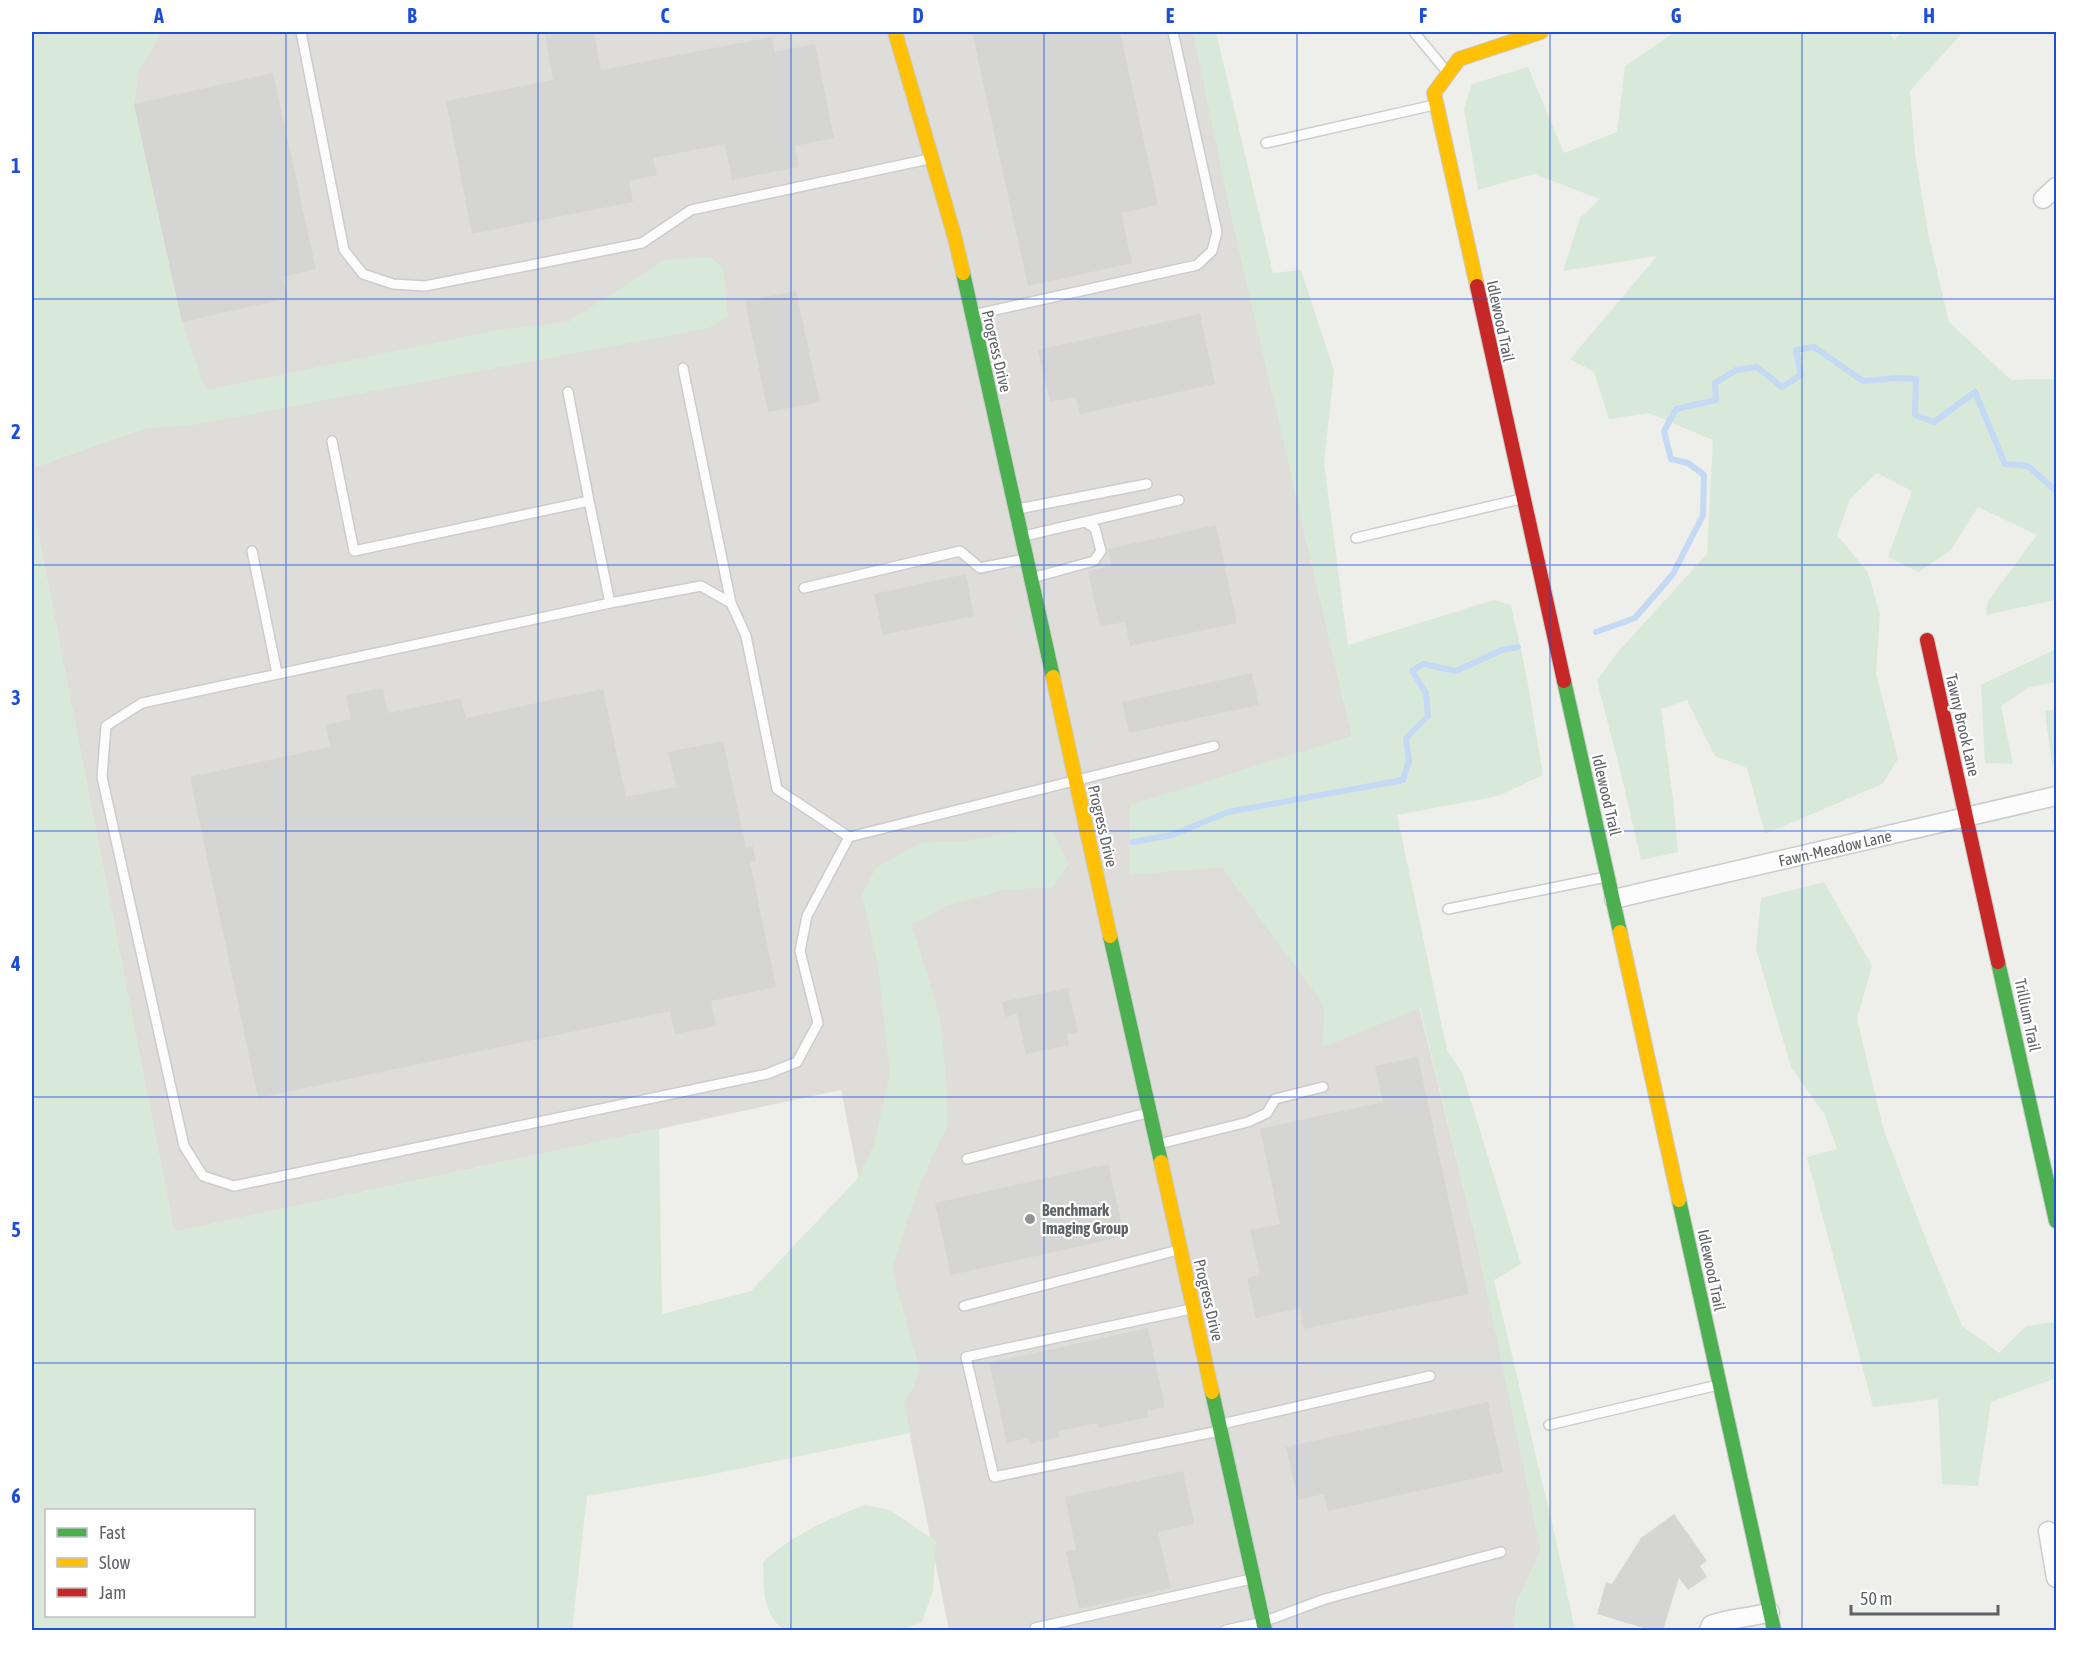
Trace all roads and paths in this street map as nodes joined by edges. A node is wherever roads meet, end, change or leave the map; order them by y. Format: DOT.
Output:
graph roads {
  1 [pos="301,32"];
  2 [pos="895,32"];
  3 [pos="1173,32"];
  4 [pos="1414,32"];
  5 [pos="1541,32"];
  6 [pos="1449,74"];
  7 [pos="1437,104"];
  8 [pos="1266,143"];
  9 [pos="932,159"];
  10 [pos="972,315"];
  11 [pos="683,368"];
  12 [pos="568,392"];
  13 [pos="332,441"];
  14 [pos="1147,484"];
  15 [pos="1524,498"];
  16 [pos="1179,500"];
  17 [pos="590,501"];
  18 [pos="1015,510"];
  19 [pos="1085,522"];
  20 [pos="1021,537"];
  21 [pos="1356,538"];
  22 [pos="252,551"];
  23 [pos="1026,558"];
  24 [pos="1030,578"];
  25 [pos="804,588"];
  26 [pos="610,603"];
  27 [pos="731,603"];
  28 [pos="1927,640"];
  29 [pos="278,673"];
  30 [pos="1214,746"];
  31 [pos="1076,781"];
  32 [pos="2056,796"];
  33 [pos="1967,817"];
  34 [pos="849,837"];
  35 [pos="1609,877"];
  36 [pos="1614,899"];
  37 [pos="1448,909"];
  38 [pos="1323,1087"];
  39 [pos="1150,1112"];
  40 [pos="1157,1144"];
  41 [pos="967,1159"];
  42 [pos="2056,1221"];
  43 [pos="1180,1249"];
  44 [pos="964,1306"];
  45 [pos="1193,1308"];
  46 [pos="1430,1376"];
  47 [pos="1720,1384"];
  48 [pos="1549,1425"];
  49 [pos="1220,1427"];
  50 [pos="2048,1531"];
  51 [pos="1501,1552"];
  52 [pos="1254,1578"];
  53 [pos="2056,1578"];
  54 [pos="1770,1612"];
  55 [pos="1264,1626"];
  56 [pos="1035,1628"];
  57 [pos="1226,1630"];
  58 [pos="1709,1630"];
  59 [pos="1774,1630"];
  1 -- 9 [label="lane"];
  2 -- 9 [label="street, Progress Drive"];
  3 -- 10 [label="lane"];
  4 -- 6 [label="lane"];
  5 -- 6 [label="street"];
  6 -- 7 [label="street"];
  7 -- 8 [label="lane"];
  7 -- 15 [label="street, Idlewood Trail"];
  9 -- 10 [label="street, Progress Drive"];
  10 -- 18 [label="street, Progress Drive"];
  11 -- 27 [label="lane"];
  12 -- 17 [label="lane"];
  13 -- 17 [label="lane"];
  14 -- 18 [label="lane"];
  15 -- 21 [label="lane"];
  15 -- 35 [label="street, Idlewood Trail"];
  16 -- 19 [label="lane"];
  17 -- 26 [label="lane"];
  18 -- 20 [label="street, Progress Drive"];
  19 -- 20 [label="lane"];
  19 -- 24 [label="lane"];
  20 -- 23 [label="street, Progress Drive"];
  22 -- 29 [label="lane"];
  23 -- 24 [label="street, Progress Drive"];
  23 -- 25 [label="lane"];
  24 -- 31 [label="street, Progress Drive"];
  26 -- 27 [label="lane"];
  26 -- 29 [label="lane"];
  27 -- 34 [label="lane"];
  28 -- 33 [label="street, Tawny Brook Lane"];
  29 -- 34 [label="lane"];
  30 -- 31 [label="lane"];
  31 -- 34 [label="lane"];
  31 -- 39 [label="street, Progress Drive"];
  32 -- 33 [label="street, Fawn-Meadow Lane"];
  33 -- 36 [label="street, Fawn-Meadow Lane"];
  33 -- 42 [label="street, Trillium Trail"];
  35 -- 36 [label="street, Idlewood Trail"];
  35 -- 37 [label="lane"];
  36 -- 47 [label="street, Idlewood Trail"];
  38 -- 40 [label="lane"];
  39 -- 40 [label="street, Progress Drive"];
  39 -- 41 [label="lane"];
  40 -- 43 [label="street, Progress Drive"];
  43 -- 44 [label="lane"];
  43 -- 45 [label="street, Progress Drive"];
  45 -- 49 [label="street, Progress Drive"];
  45 -- 49 [label="lane"];
  46 -- 49 [label="lane"];
  47 -- 48 [label="lane"];
  47 -- 54 [label="street, Idlewood Trail"];
  49 -- 52 [label="street, Progress Drive"];
  50 -- 53 [label="street"];
  51 -- 55 [label="lane"];
  52 -- 55 [label="street, Progress Drive"];
  52 -- 56 [label="lane"];
  54 -- 58 [label="street"];
  54 -- 59 [label="street, Idlewood Trail"];
  55 -- 57 [label="lane"];
}
